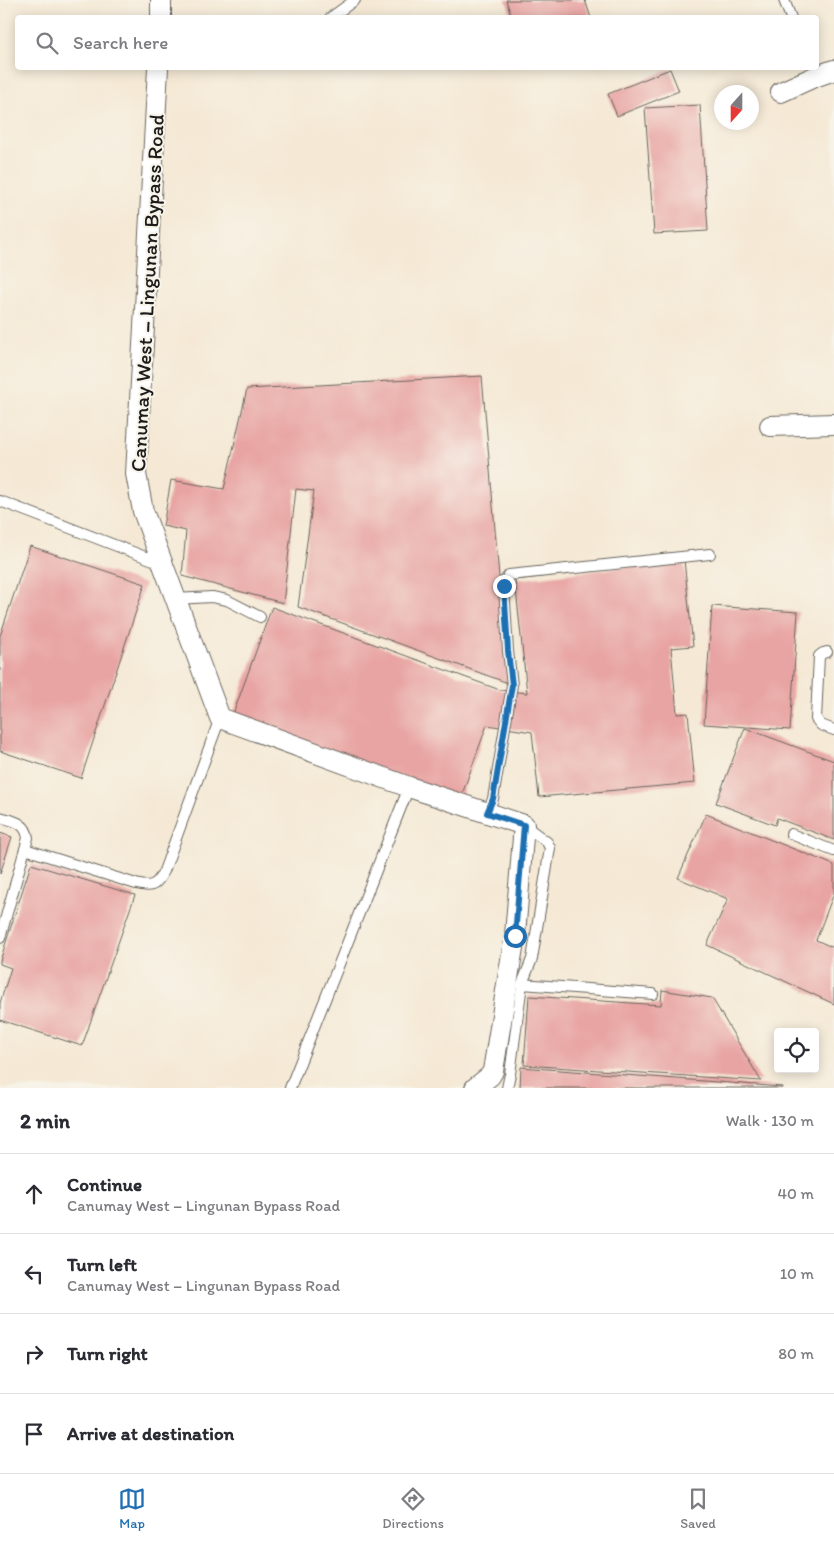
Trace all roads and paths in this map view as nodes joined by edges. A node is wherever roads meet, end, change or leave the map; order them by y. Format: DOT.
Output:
graph roads {
  1 [pos="162,0"];
  2 [pos="355,0"];
  3 [pos="784,0"];
  4 [pos="160,15"];
  5 [pos="334,15"];
  6 [pos="790,15"];
  7 [pos="158,70"];
  8 [pos="834,70"];
  9 [pos="812,72"];
  10 [pos="781,92"];
  11 [pos="834,424"];
  12 [pos="770,426"];
  13 [pos="0,501"];
  14 [pos="710,554"];
  15 [pos="162,563"];
  16 [pos="175,599"];
  17 [pos="260,617"];
  18 [pos="827,652"];
  19 [pos="220,718"];
  20 [pos="834,730"];
  21 [pos="409,787"];
  22 [pos="487,813"];
  23 [pos="0,817"];
  24 [pos="524,825"];
  25 [pos="791,834"];
  26 [pos="25,849"];
  27 [pos="834,851"];
  28 [pos="0,938"];
  29 [pos="522,984"];
  30 [pos="653,994"];
  31 [pos="290,1088"];
  32 [pos="475,1088"];
  33 [pos="507,1088"];
  1 -- 4 [label="street"];
  2 -- 5 [label="lane"];
  3 -- 6 [label="lane"];
  7 -- 15 [label="street, Canumay West – Lingunan Bypass Road"];
  8 -- 9 [label="street"];
  9 -- 10 [label="street"];
  11 -- 12 [label="street"];
  13 -- 15 [label="lane"];
  14 -- 22 [label="lane"];
  15 -- 16 [label="street, Canumay West – Lingunan Bypass Road"];
  16 -- 17 [label="lane"];
  16 -- 19 [label="street, Canumay West – Lingunan Bypass Road"];
  18 -- 20 [label="lane"];
  19 -- 21 [label="street"];
  19 -- 26 [label="lane"];
  21 -- 22 [label="street"];
  21 -- 31 [label="lane"];
  22 -- 24 [label="street"];
  23 -- 26 [label="lane"];
  24 -- 29 [label="lane"];
  24 -- 32 [label="street"];
  25 -- 27 [label="lane"];
  26 -- 28 [label="lane"];
  29 -- 30 [label="lane"];
  29 -- 33 [label="lane"];
}
